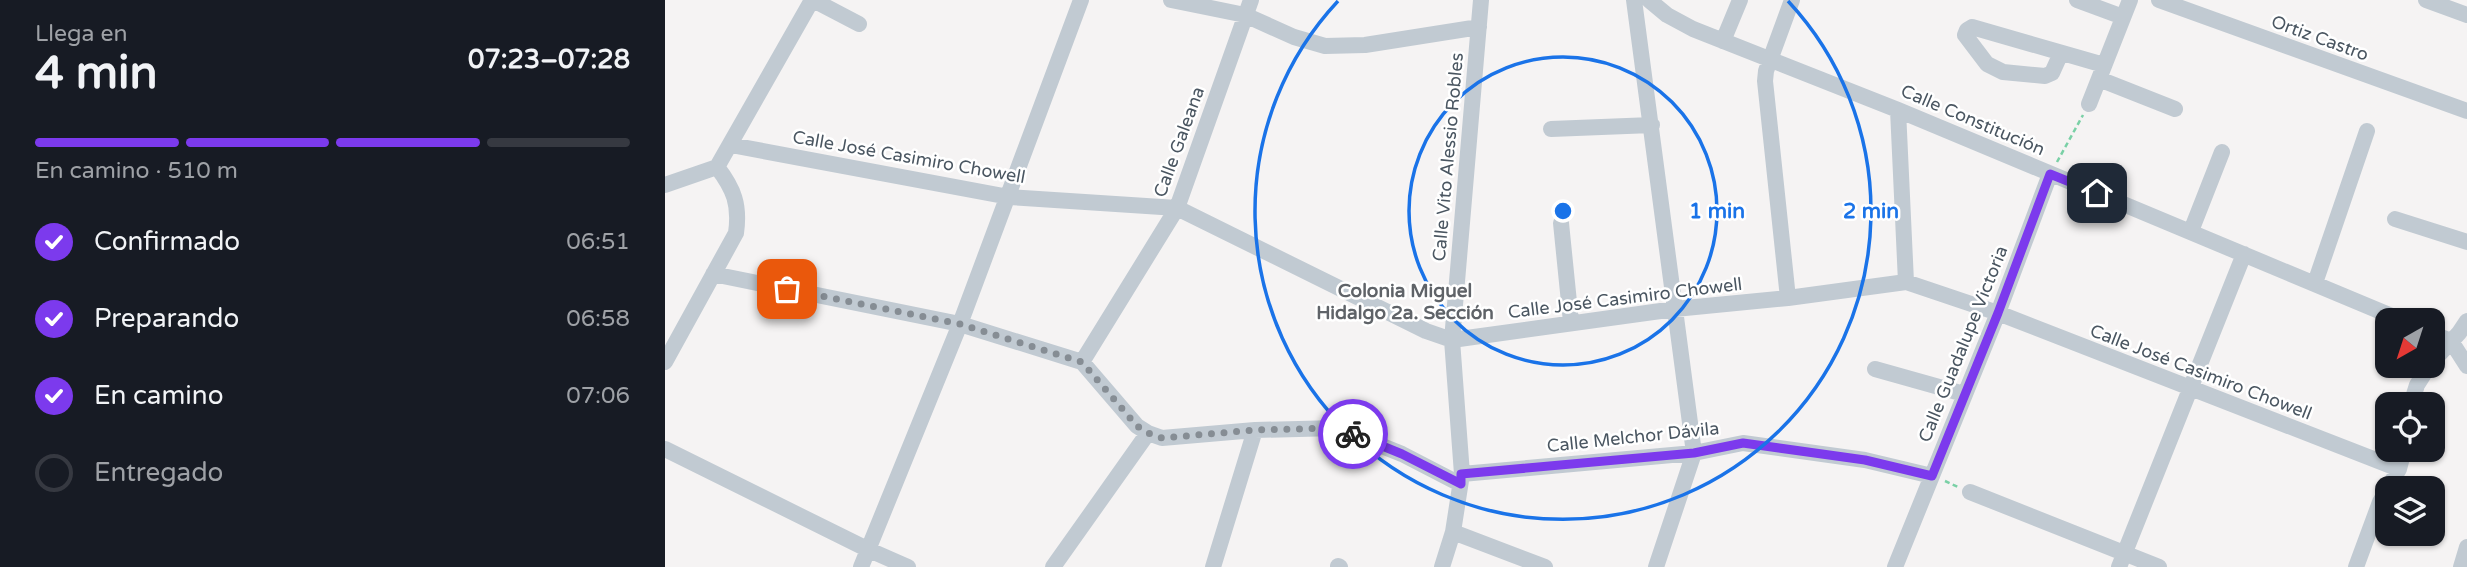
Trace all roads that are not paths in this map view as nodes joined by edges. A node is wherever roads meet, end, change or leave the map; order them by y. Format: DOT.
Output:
graph roads {
  1 [pos="812,0"];
  2 [pos="1081,0"];
  3 [pos="1171,0"];
  4 [pos="1481,0"];
  5 [pos="1634,0"];
  6 [pos="1649,0"];
  7 [pos="1739,0"];
  8 [pos="1792,0"];
  9 [pos="2077,0"];
  10 [pos="2130,0"];
  11 [pos="2159,0"];
  12 [pos="2426,0"];
  13 [pos="1248,8"];
  14 [pos="2467,15"];
  15 [pos="2123,17"];
  16 [pos="859,24"];
  17 [pos="1479,27"];
  18 [pos="1724,41"];
  19 [pos="2061,53"];
  20 [pos="1771,60"];
  21 [pos="2101,72"];
  22 [pos="2089,104"];
  23 [pos="2175,109"];
  24 [pos="1898,110"];
  25 [pos="2467,111"];
  26 [pos="1652,125"];
  27 [pos="1551,128"];
  28 [pos="2367,131"];
  29 [pos="731,145"];
  30 [pos="2222,152"];
  31 [pos="717,167"];
  32 [pos="2050,174"];
  33 [pos="665,185"];
  34 [pos="1009,197"];
  35 [pos="1177,208"];
  36 [pos="2395,219"];
  37 [pos="1561,223"];
  38 [pos="2191,231"];
  39 [pos="2467,242"];
  40 [pos="2244,254"];
  41 [pos="713,274"];
  42 [pos="1906,282"];
  43 [pos="2315,283"];
  44 [pos="1788,298"];
  45 [pos="1675,309"];
  46 [pos="2375,309"];
  47 [pos="1998,313"];
  48 [pos="2467,321"];
  49 [pos="1571,322"];
  50 [pos="960,324"];
  51 [pos="2445,339"];
  52 [pos="1452,340"];
  53 [pos="2451,341"];
  54 [pos="2445,348"];
  55 [pos="665,362"];
  56 [pos="1082,362"];
  57 [pos="2467,366"];
  58 [pos="1875,369"];
  59 [pos="2191,389"];
  60 [pos="1964,394"];
  61 [pos="1255,430"];
  62 [pos="1148,433"];
  63 [pos="665,449"];
  64 [pos="1694,453"];
  65 [pos="2401,462"];
  66 [pos="2399,469"];
  67 [pos="1932,476"];
  68 [pos="2395,476"];
  69 [pos="1461,479"];
  70 [pos="1970,492"];
  71 [pos="2375,516"];
  72 [pos="1453,532"];
  73 [pos="2467,547"];
  74 [pos="867,550"];
  75 [pos="2121,560"];
  76 [pos="861,567"];
  77 [pos="908,567"];
  78 [pos="1053,567"];
  79 [pos="1213,567"];
  80 [pos="1442,567"];
  81 [pos="1545,567"];
  82 [pos="1656,567"];
  83 [pos="1895,567"];
  84 [pos="2159,567"];
  85 [pos="2356,567"];
  86 [pos="2461,567"];
  1 -- 16 [label="street"];
  1 -- 29 [label="street"];
  2 -- 34 [label="street"];
  3 -- 13 [label="street"];
  4 -- 17 [label="street, Calle Vito Alessio Robles"];
  5 -- 26 [label="street"];
  6 -- 18 [label="street, Calle Constitución"];
  7 -- 18 [label="street"];
  8 -- 20 [label="street"];
  9 -- 15 [label="street"];
  10 -- 15 [label="street"];
  11 -- 25 [label="street, Ortiz Castro"];
  12 -- 14 [label="street"];
  13 -- 17 [label="street"];
  13 -- 35 [label="street, Calle Galeana"];
  15 -- 21 [label="street"];
  17 -- 52 [label="street, Calle Vito Alessio Robles"];
  18 -- 20 [label="street, Calle Constitución"];
  19 -- 19 [label="street"];
  19 -- 21 [label="street"];
  20 -- 24 [label="street, Calle Constitución"];
  20 -- 44 [label="street"];
  21 -- 22 [label="street"];
  21 -- 23 [label="street"];
  24 -- 32 [label="street, Calle Constitución"];
  24 -- 42 [label="street"];
  26 -- 27 [label="street"];
  26 -- 45 [label="street"];
  28 -- 43 [label="street"];
  29 -- 31 [label="street"];
  29 -- 34 [label="street, Calle José Casimiro Chowell"];
  30 -- 38 [label="street"];
  31 -- 33 [label="street"];
  31 -- 41 [label="street"];
  32 -- 38 [label="street, Calle Constitución"];
  32 -- 47 [label="street, Calle Guadalupe Victoria"];
  34 -- 35 [label="street, Calle José Casimiro Chowell"];
  34 -- 50 [label="street"];
  35 -- 52 [label="street, Calle José Casimiro Chowell"];
  35 -- 56 [label="street, Calle Galeana"];
  36 -- 39 [label="street"];
  37 -- 49 [label="street"];
  38 -- 40 [label="street, Calle Constitución"];
  40 -- 43 [label="street, Calle Constitución"];
  40 -- 59 [label="street"];
  41 -- 50 [label="street"];
  41 -- 55 [label="street"];
  42 -- 44 [label="street, Calle José Casimiro Chowell"];
  42 -- 47 [label="street, Calle José Casimiro Chowell"];
  43 -- 46 [label="street, Calle Constitución"];
  44 -- 45 [label="street, Calle José Casimiro Chowell"];
  45 -- 49 [label="street, Calle José Casimiro Chowell"];
  45 -- 64 [label="street"];
  47 -- 59 [label="street, Calle José Casimiro Chowell"];
  47 -- 60 [label="street, Calle Guadalupe Victoria"];
  48 -- 53 [label="street"];
  49 -- 52 [label="street, Calle José Casimiro Chowell"];
  50 -- 56 [label="street"];
  50 -- 74 [label="street"];
  51 -- 53 [label="street"];
  52 -- 69 [label="street, Calle Vito Alessio Robles"];
  53 -- 54 [label="street"];
  53 -- 57 [label="street"];
  56 -- 62 [label="street"];
  58 -- 60 [label="street"];
  59 -- 66 [label="street, Calle José Casimiro Chowell"];
  59 -- 75 [label="street"];
  60 -- 67 [label="street, Calle Guadalupe Victoria"];
  61 -- 62 [label="street"];
  61 -- 69 [label="street"];
  61 -- 79 [label="street"];
  62 -- 78 [label="street"];
  63 -- 74 [label="street"];
  64 -- 67 [label="street, Calle Melchor Dávila"];
  64 -- 69 [label="street, Calle Melchor Dávila"];
  64 -- 82 [label="street"];
  65 -- 66 [label="street"];
  66 -- 68 [label="street"];
  67 -- 83 [label="street, Calle Guadalupe Victoria"];
  69 -- 72 [label="street, Calle Vito Alessio Robles"];
  70 -- 75 [label="street"];
  71 -- 85 [label="street"];
  72 -- 80 [label="street, Calle Vito Alessio Robles"];
  72 -- 81 [label="street"];
  73 -- 86 [label="street"];
  74 -- 76 [label="street"];
  74 -- 77 [label="street"];
  75 -- 84 [label="street"];
}
